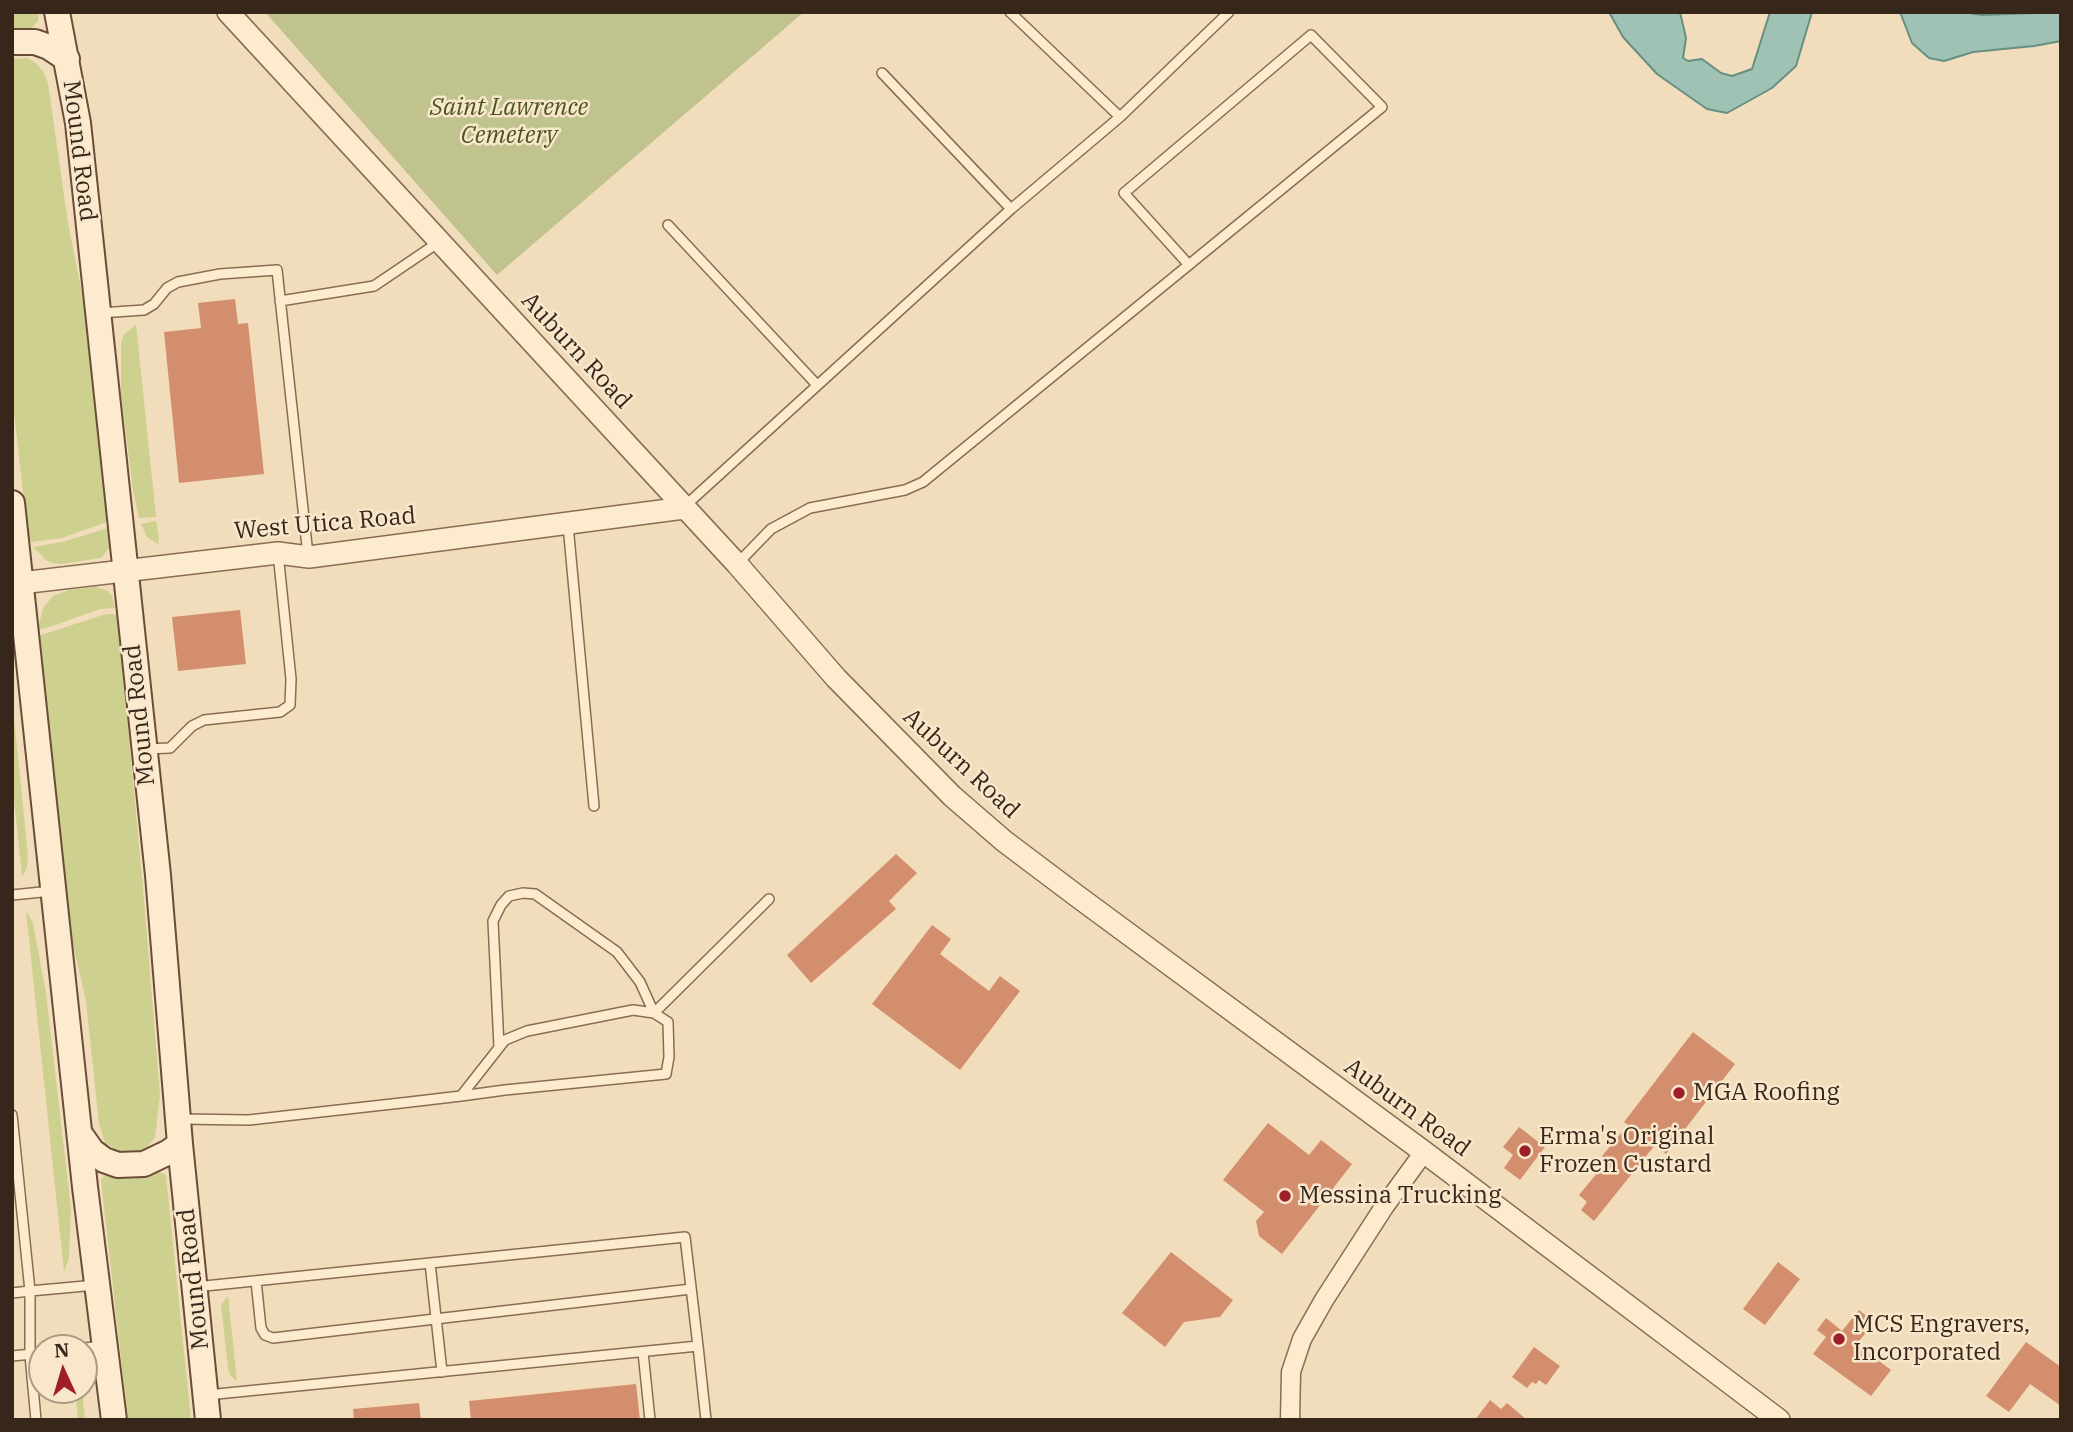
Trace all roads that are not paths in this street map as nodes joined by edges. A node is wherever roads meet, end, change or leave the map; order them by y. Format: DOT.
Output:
graph roads {
  1 [pos="57,12"];
  2 [pos="228,12"];
  3 [pos="1010,12"];
  4 [pos="1229,12"];
  5 [pos="12,42"];
  6 [pos="67,59"];
  7 [pos="882,73"];
  8 [pos="1120,117"];
  9 [pos="1011,209"];
  10 [pos="668,225"];
  11 [pos="439,242"];
  12 [pos="1189,265"];
  13 [pos="280,301"];
  14 [pos="98,314"];
  15 [pos="817,385"];
  16 [pos="12,503"];
  17 [pos="684,508"];
  18 [pos="568,523"];
  19 [pos="278,553"];
  20 [pos="309,557"];
  21 [pos="737,564"];
  22 [pos="124,570"];
  23 [pos="16,583"];
  24 [pos="144,750"];
  25 [pos="594,806"];
  26 [pos="54,891"];
  27 [pos="12,895"];
  28 [pos="769,899"];
  29 [pos="654,1013"];
  30 [pos="499,1047"];
  31 [pos="461,1096"];
  32 [pos="12,1115"];
  33 [pos="178,1119"];
  34 [pos="13,1121"];
  35 [pos="80,1135"];
  36 [pos="180,1143"];
  37 [pos="1424,1152"];
  38 [pos="430,1263"];
  39 [pos="256,1281"];
  40 [pos="98,1284"];
  41 [pos="195,1287"];
  42 [pos="691,1289"];
  43 [pos="30,1291"];
  44 [pos="12,1293"];
  45 [pos="436,1319"];
  46 [pos="30,1334"];
  47 [pos="96,1334"];
  48 [pos="698,1346"];
  49 [pos="643,1352"];
  50 [pos="98,1359"];
  51 [pos="442,1372"];
  52 [pos="207,1408"];
  53 [pos="114,1420"];
  54 [pos="650,1420"];
  55 [pos="706,1420"];
  56 [pos="1290,1420"];
  57 [pos="1779,1420"];
  1 -- 6 [label="main road, Mound Road"];
  2 -- 11 [label="street, Auburn Road"];
  3 -- 8 [label="lane"];
  4 -- 8 [label="lane"];
  5 -- 6 [label="main road"];
  6 -- 14 [label="main road, Mound Road"];
  7 -- 9 [label="lane"];
  8 -- 9 [label="lane"];
  9 -- 15 [label="lane"];
  10 -- 15 [label="lane"];
  11 -- 13 [label="lane"];
  11 -- 17 [label="street, Auburn Road"];
  12 -- 12 [label="lane"];
  12 -- 21 [label="lane"];
  13 -- 14 [label="lane"];
  13 -- 20 [label="lane"];
  14 -- 22 [label="main road, Mound Road"];
  15 -- 17 [label="lane"];
  16 -- 23 [label="main road"];
  17 -- 18 [label="street, West Utica Road"];
  17 -- 21 [label="street, Auburn Road"];
  18 -- 20 [label="street, West Utica Road"];
  18 -- 25 [label="lane"];
  19 -- 20 [label="street, West Utica Road"];
  19 -- 22 [label="street, West Utica Road"];
  19 -- 24 [label="lane"];
  21 -- 37 [label="street, Auburn Road"];
  22 -- 23 [label="street, West Utica Road"];
  22 -- 24 [label="main road, Mound Road"];
  23 -- 26 [label="main road"];
  24 -- 33 [label="main road, Mound Road"];
  26 -- 27 [label="lane"];
  26 -- 35 [label="main road"];
  28 -- 29 [label="lane"];
  29 -- 30 [label="lane"];
  29 -- 30 [label="lane"];
  29 -- 31 [label="lane"];
  30 -- 31 [label="lane"];
  31 -- 33 [label="lane"];
  32 -- 34 [label="lane"];
  33 -- 36 [label="main road, Mound Road"];
  34 -- 43 [label="lane"];
  35 -- 36 [label="main road"];
  35 -- 40 [label="main road"];
  36 -- 41 [label="main road, Mound Road"];
  37 -- 56 [label="street"];
  37 -- 57 [label="street, Auburn Road"];
  38 -- 39 [label="lane"];
  38 -- 42 [label="lane"];
  38 -- 45 [label="lane"];
  39 -- 41 [label="lane"];
  39 -- 45 [label="lane"];
  40 -- 43 [label="lane"];
  40 -- 47 [label="main road"];
  41 -- 52 [label="main road, Mound Road"];
  42 -- 45 [label="lane"];
  42 -- 48 [label="lane"];
  43 -- 44 [label="lane"];
  43 -- 46 [label="lane"];
  45 -- 51 [label="lane"];
  48 -- 49 [label="lane"];
  48 -- 55 [label="lane"];
  49 -- 51 [label="lane"];
  49 -- 54 [label="lane"];
  50 -- 53 [label="main road"];
  51 -- 52 [label="lane"];
}
